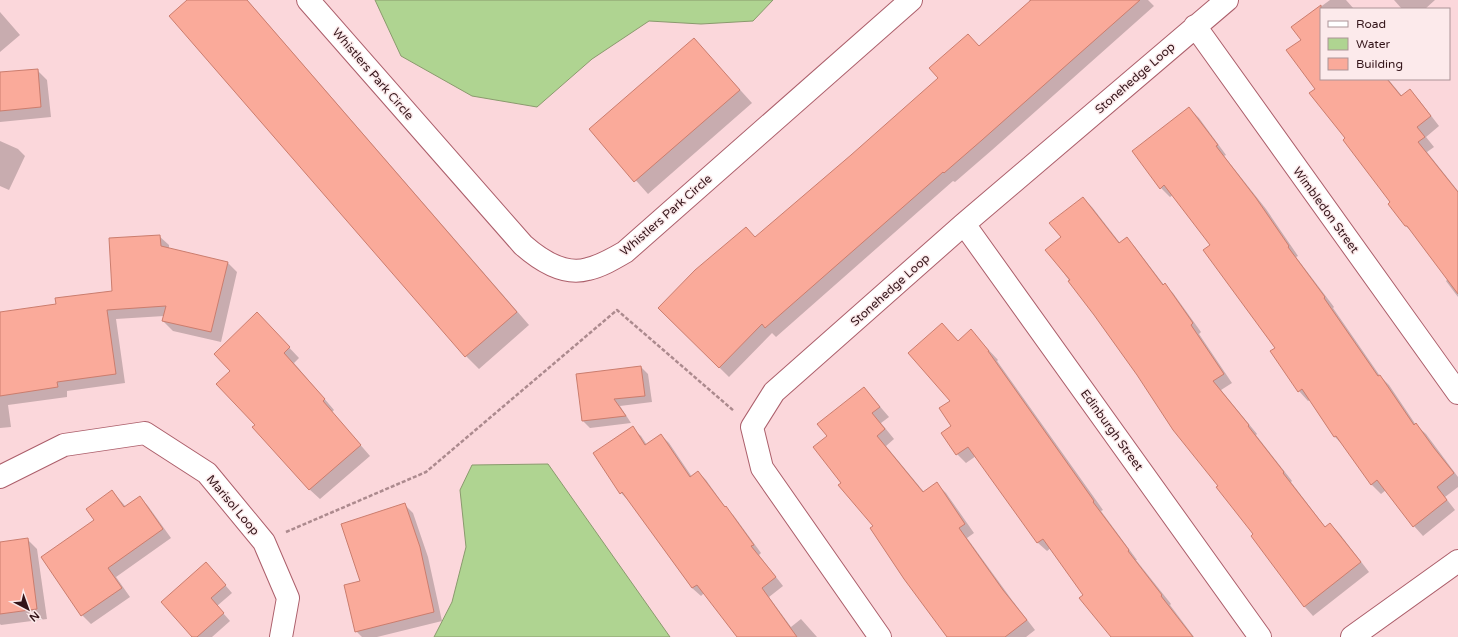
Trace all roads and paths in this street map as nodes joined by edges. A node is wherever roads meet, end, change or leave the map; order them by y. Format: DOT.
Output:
graph roads {
  1 [pos="308,0"];
  2 [pos="911,0"];
  3 [pos="1227,0"];
  4 [pos="1195,26"];
  5 [pos="964,224"];
  6 [pos="1458,393"];
  7 [pos="752,427"];
  8 [pos="0,477"];
  9 [pos="264,542"];
  10 [pos="1458,561"];
  11 [pos="281,637"];
  12 [pos="880,637"];
  13 [pos="1260,637"];
  14 [pos="1352,637"];
  1 -- 2 [label="street, Whistlers Park Circle"];
  3 -- 4 [label="street, Stonehedge Loop"];
  4 -- 5 [label="street, Stonehedge Loop"];
  4 -- 6 [label="street, Wimbledon Street"];
  5 -- 7 [label="street, Stonehedge Loop"];
  5 -- 13 [label="street, Edinburgh Street"];
  7 -- 9 [label="path"];
  7 -- 12 [label="street"];
  8 -- 9 [label="street, Marisol Loop"];
  9 -- 11 [label="street, Marisol Loop"];
  10 -- 14 [label="street"];
}
